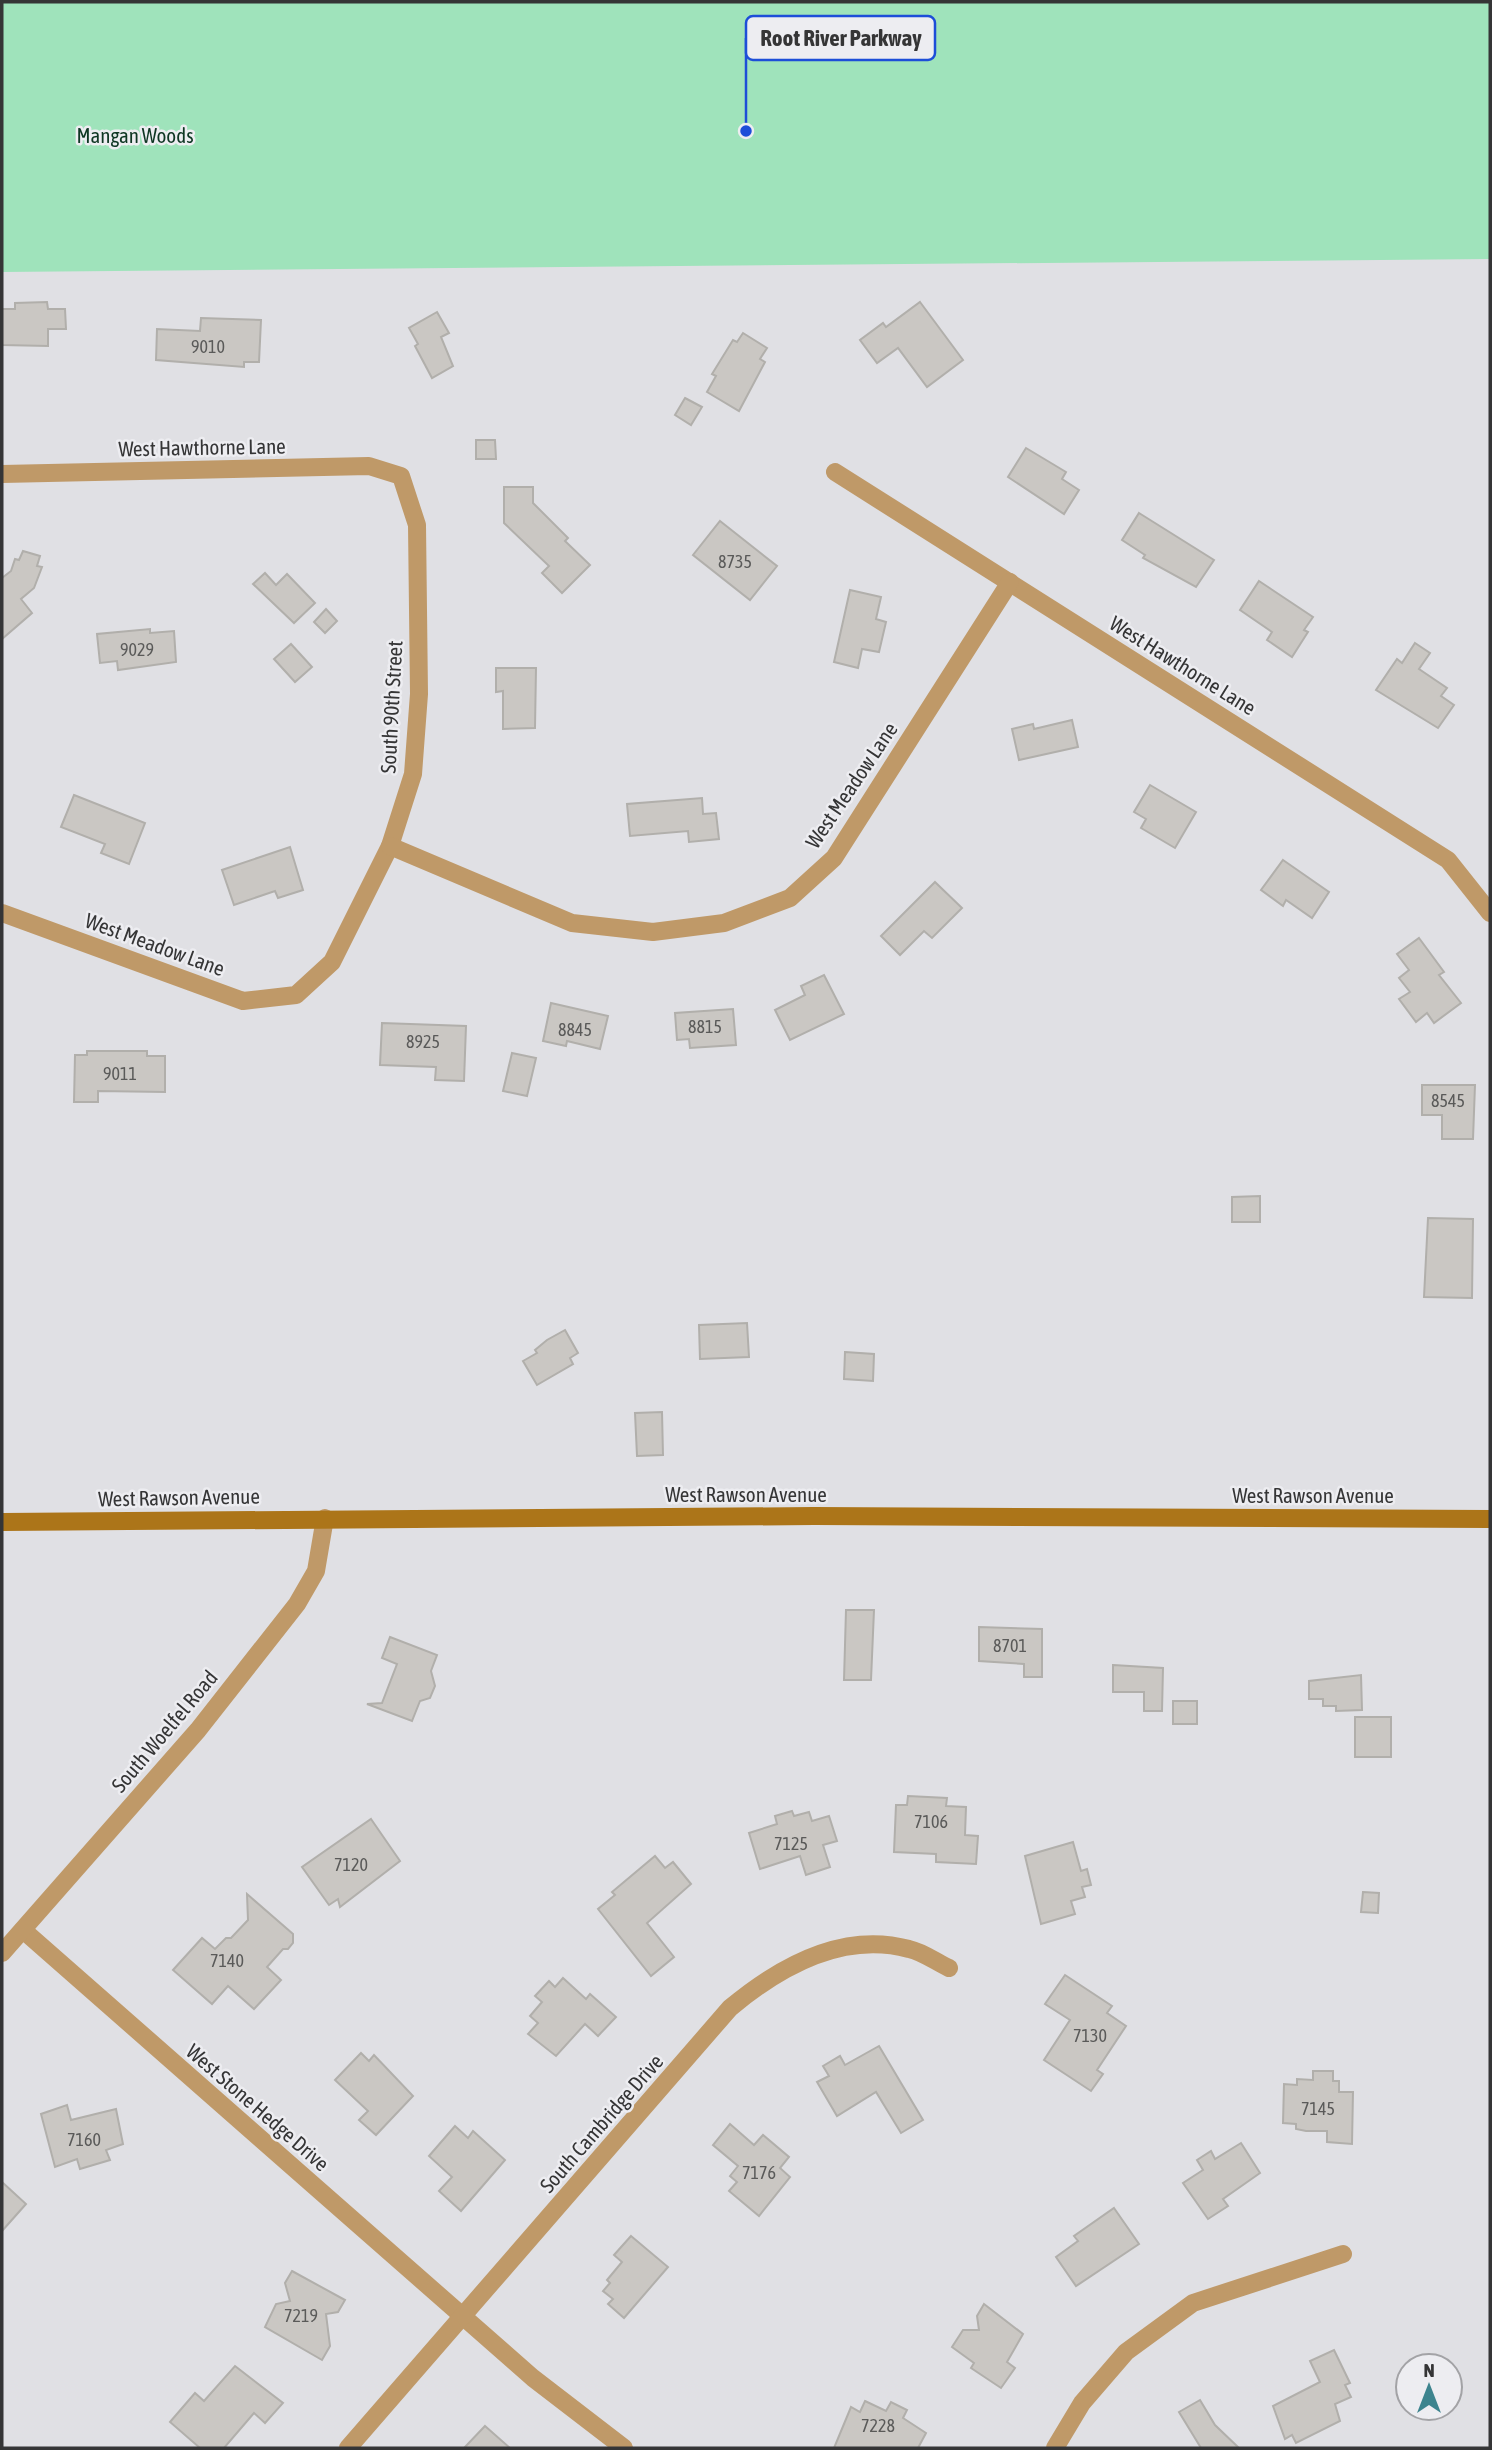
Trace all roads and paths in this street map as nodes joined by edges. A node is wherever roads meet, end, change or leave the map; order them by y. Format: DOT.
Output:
graph roads {
  1 [pos="835,472"];
  2 [pos="2,474"];
  3 [pos="401,476"];
  4 [pos="1010,582"];
  5 [pos="390,846"];
  6 [pos="2,913"];
  7 [pos="1490,914"];
  8 [pos="296,995"];
  9 [pos="325,1518"];
  10 [pos="1490,1519"];
  11 [pos="2,1522"];
  12 [pos="23,1930"];
  13 [pos="2,1953"];
  14 [pos="948,1968"];
  15 [pos="1343,2254"];
  16 [pos="464,2317"];
  17 [pos="348,2448"];
  18 [pos="624,2448"];
  19 [pos="1055,2448"];
  1 -- 4 [label="street, West Hawthorne Lane"];
  2 -- 3 [label="street, West Hawthorne Lane"];
  3 -- 5 [label="street, South 90th Street"];
  4 -- 5 [label="street, West Meadow Lane"];
  4 -- 7 [label="street, West Hawthorne Lane"];
  5 -- 8 [label="street, South 90th Street"];
  6 -- 8 [label="street, West Meadow Lane"];
  9 -- 10 [label="main road, West Rawson Avenue"];
  9 -- 11 [label="main road, West Rawson Avenue"];
  9 -- 12 [label="street, South Woelfel Road"];
  12 -- 13 [label="street, South Woelfel Road"];
  12 -- 16 [label="street, West Stone Hedge Drive"];
  14 -- 16 [label="street, South Cambridge Drive"];
  15 -- 19 [label="street"];
  16 -- 17 [label="street, South Cambridge Drive"];
  16 -- 18 [label="street, West Stone Hedge Drive"];
}
